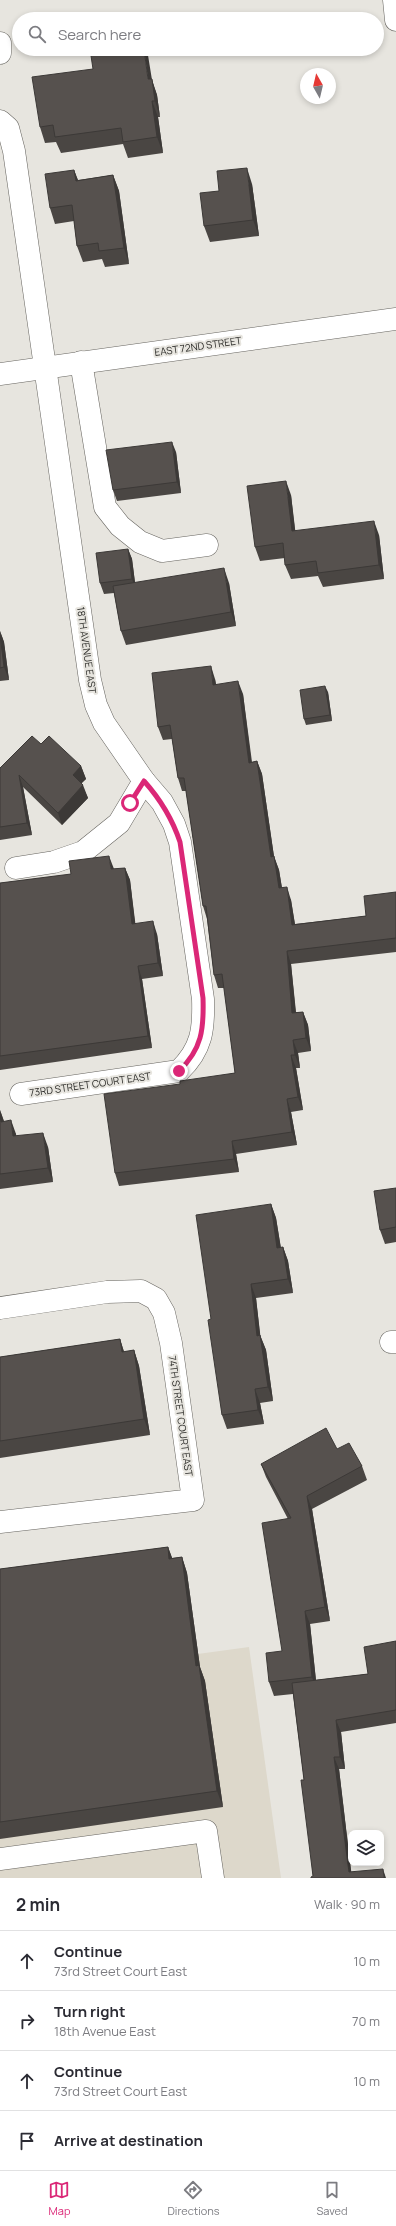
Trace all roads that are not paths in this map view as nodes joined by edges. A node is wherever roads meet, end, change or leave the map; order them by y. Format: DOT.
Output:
graph roads {
  1 [pos="394,0"];
  2 [pos="396,20"];
  3 [pos="0,42"];
  4 [pos="0,53"];
  5 [pos="0,121"];
  6 [pos="396,319"];
  7 [pos="81,362"];
  8 [pos="45,368"];
  9 [pos="0,374"];
  10 [pos="208,545"];
  11 [pos="144,781"];
  12 [pos="16,868"];
  13 [pos="196,1050"];
  14 [pos="21,1094"];
  15 [pos="0,1308"];
  16 [pos="0,1522"];
  17 [pos="0,1859"];
  18 [pos="213,1878"];
  1 -- 2 [label="street"];
  3 -- 4 [label="street"];
  5 -- 8 [label="street, 18TH AVENUE EAST"];
  6 -- 7 [label="street, EAST 72ND STREET"];
  7 -- 8 [label="street, EAST 72ND STREET"];
  7 -- 10 [label="street"];
  8 -- 9 [label="street, EAST 72ND STREET"];
  8 -- 11 [label="street, 18TH AVENUE EAST"];
  11 -- 12 [label="street"];
  11 -- 13 [label="street, 18TH AVENUE EAST"];
  13 -- 14 [label="street, 73RD STREET COURT EAST"];
  15 -- 16 [label="street, 74TH STREET COURT EAST"];
  17 -- 18 [label="street"];
}
